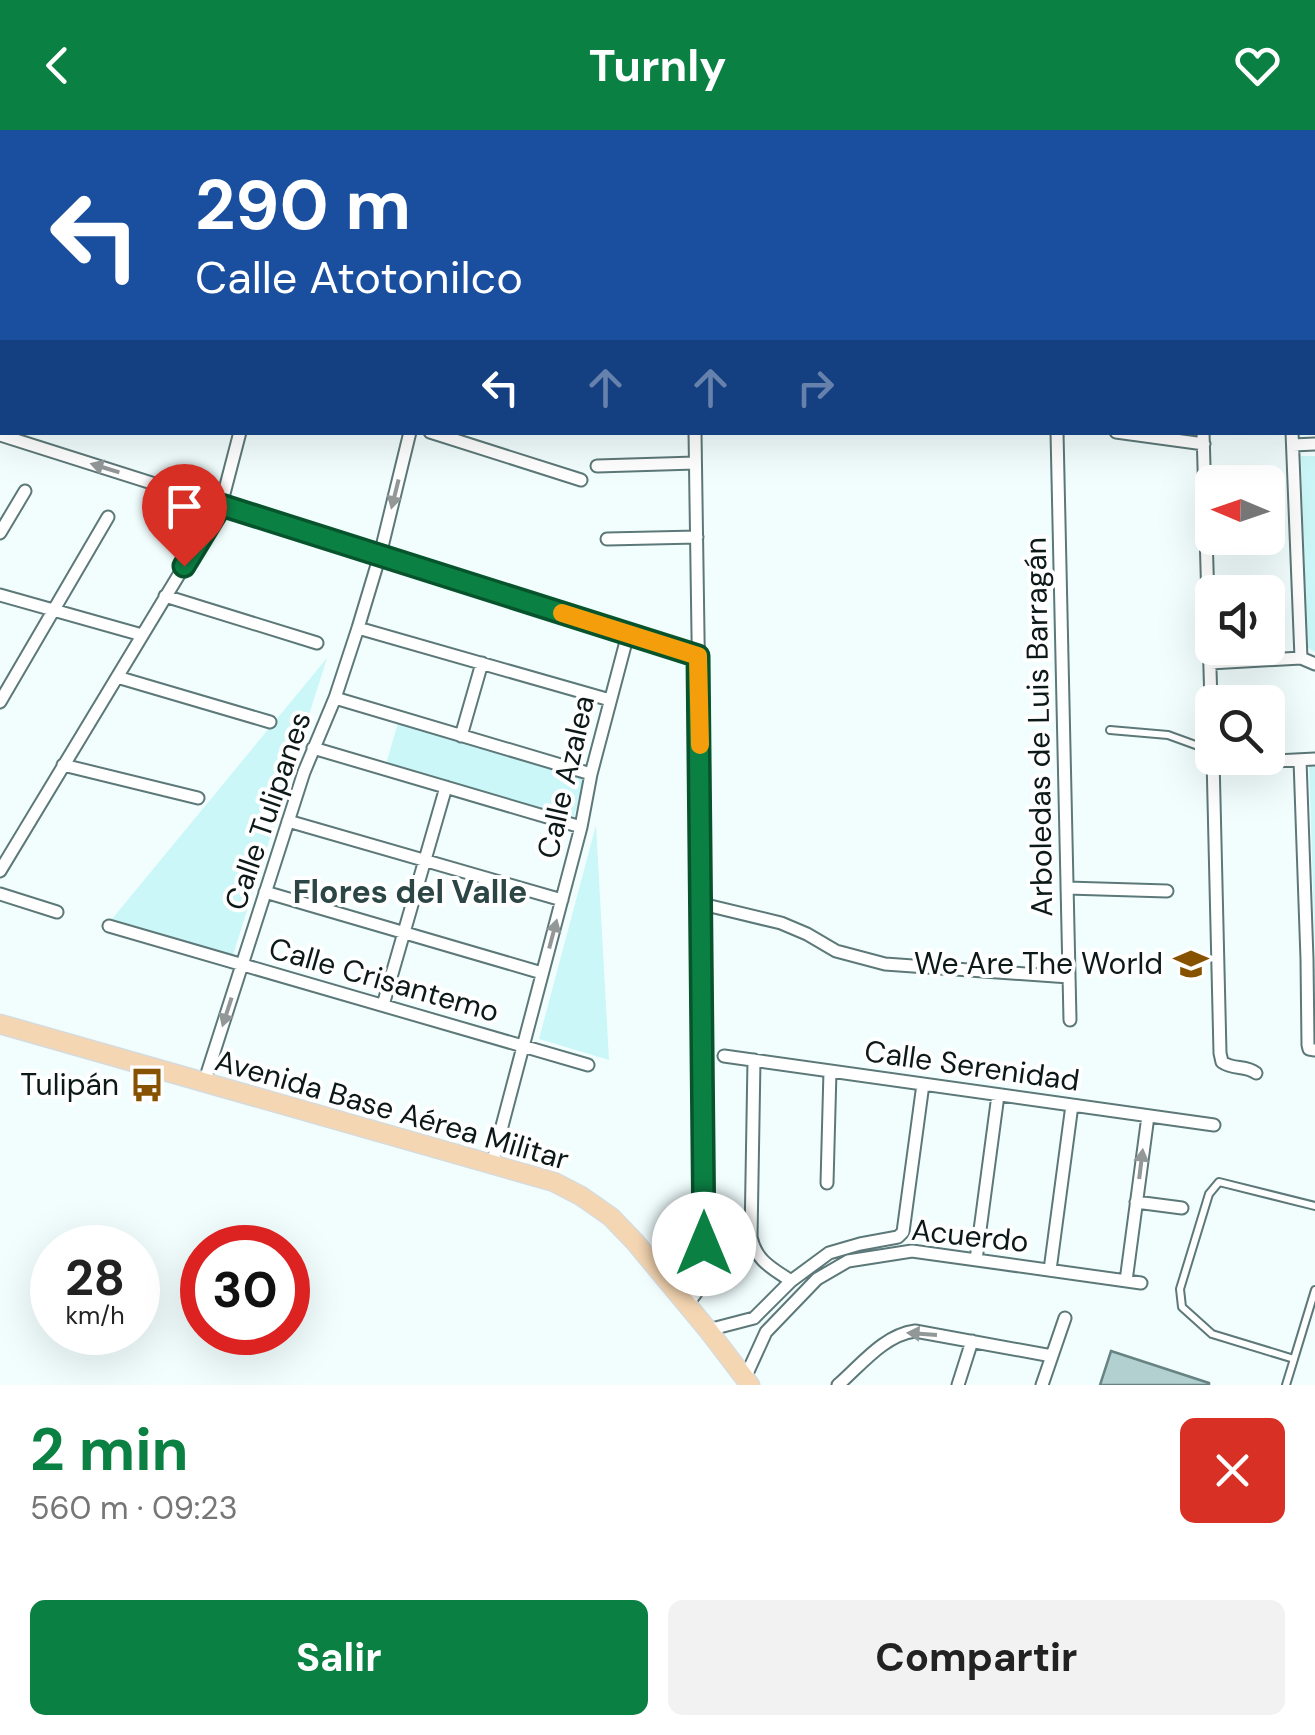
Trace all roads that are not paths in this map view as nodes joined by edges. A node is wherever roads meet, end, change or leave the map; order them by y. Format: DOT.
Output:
graph roads {
  1 [pos="239,435"];
  2 [pos="409,435"];
  3 [pos="439,435"];
  4 [pos="695,435"];
  5 [pos="1057,435"];
  6 [pos="1157,435"];
  7 [pos="0,436"];
  8 [pos="1184,437"];
  9 [pos="1204,438"];
  10 [pos="1293,438"];
  11 [pos="1315,444"];
  12 [pos="695,463"];
  13 [pos="597,466"];
  14 [pos="581,480"];
  15 [pos="24,491"];
  16 [pos="221,505"];
  17 [pos="108,517"];
  18 [pos="0,532"];
  19 [pos="696,537"];
  20 [pos="607,539"];
  21 [pos="380,555"];
  22 [pos="1208,575"];
  23 [pos="0,595"];
  24 [pos="165,596"];
  25 [pos="54,610"];
  26 [pos="358,628"];
  27 [pos="628,634"];
  28 [pos="142,635"];
  29 [pos="317,644"];
  30 [pos="698,656"];
  31 [pos="1301,658"];
  32 [pos="1285,659"];
  33 [pos="482,663"];
  34 [pos="1315,664"];
  35 [pos="116,677"];
  36 [pos="335,698"];
  37 [pos="610,700"];
  38 [pos="0,702"];
  39 [pos="270,722"];
  40 [pos="1110,730"];
  41 [pos="461,736"];
  42 [pos="313,748"];
  43 [pos="1195,749"];
  44 [pos="1315,759"];
  45 [pos="1285,760"];
  46 [pos="1300,760"];
  47 [pos="64,765"];
  48 [pos="590,774"];
  49 [pos="1213,775"];
  50 [pos="446,787"];
  51 [pos="198,798"];
  52 [pos="288,821"];
  53 [pos="581,827"];
  54 [pos="425,860"];
  55 [pos="0,870"];
  56 [pos="1068,888"];
  57 [pos="1167,891"];
  58 [pos="265,892"];
  59 [pos="0,894"];
  60 [pos="562,900"];
  61 [pos="702,904"];
  62 [pos="56,912"];
  63 [pos="109,926"];
  64 [pos="404,933"];
  65 [pos="1311,960"];
  66 [pos="242,964"];
  67 [pos="542,973"];
  68 [pos="1069,978"];
  69 [pos="383,1005"];
  70 [pos="1070,1020"];
  71 [pos="0,1024"];
  72 [pos="523,1046"];
  73 [pos="1312,1050"];
  74 [pos="724,1056"];
  75 [pos="754,1060"];
  76 [pos="588,1065"];
  77 [pos="830,1071"];
  78 [pos="1256,1073"];
  79 [pos="204,1084"];
  80 [pos="923,1084"];
  81 [pos="998,1095"];
  82 [pos="1072,1105"];
  83 [pos="1148,1116"];
  84 [pos="1214,1125"];
  85 [pos="492,1164"];
  86 [pos="827,1183"];
  87 [pos="1136,1202"];
  88 [pos="1315,1206"];
  89 [pos="1182,1208"];
  90 [pos="898,1237"];
  91 [pos="902,1252"];
  92 [pos="976,1260"];
  93 [pos="1050,1270"];
  94 [pos="791,1280"];
  95 [pos="1126,1281"];
  96 [pos="1140,1283"];
  97 [pos="1315,1290"];
  98 [pos="768,1304"];
  99 [pos="687,1305"];
  100 [pos="780,1317"];
  101 [pos="754,1318"];
  102 [pos="1064,1318"];
  103 [pos="708,1330"];
  104 [pos="766,1332"];
  105 [pos="972,1341"];
  106 [pos="1052,1356"];
  107 [pos="1294,1359"];
  108 [pos="747,1381"];
  109 [pos="838,1385"];
  110 [pos="958,1385"];
  111 [pos="1042,1385"];
  112 [pos="1286,1385"];
  1 -- 16 [label="street"];
  2 -- 21 [label="street, Calle Tulipanes, one-way"];
  3 -- 14 [label="street"];
  4 -- 12 [label="street"];
  5 -- 56 [label="street, Arboledas de Luis Barragán"];
  6 -- 8 [label="street"];
  16 -- 7 [label="street, one-way"];
  8 -- 9 [label="street"];
  9 -- 22 [label="street"];
  10 -- 11 [label="street"];
  10 -- 31 [label="street"];
  12 -- 13 [label="street"];
  12 -- 19 [label="street"];
  15 -- 18 [label="street"];
  16 -- 21 [label="street"];
  16 -- 24 [label="street"];
  17 -- 25 [label="street"];
  19 -- 20 [label="street"];
  19 -- 30 [label="street"];
  21 -- 26 [label="street, Calle Tulipanes"];
  21 -- 27 [label="street"];
  23 -- 25 [label="street"];
  24 -- 28 [label="street"];
  24 -- 29 [label="street"];
  25 -- 28 [label="street"];
  25 -- 38 [label="street"];
  26 -- 33 [label="street"];
  26 -- 36 [label="street, Calle Tulipanes"];
  27 -- 30 [label="street"];
  27 -- 37 [label="street, Calle Azalea"];
  28 -- 35 [label="street"];
  30 -- 61 [label="street"];
  31 -- 32 [label="street"];
  31 -- 34 [label="street"];
  33 -- 37 [label="street"];
  33 -- 41 [label="street"];
  35 -- 39 [label="street"];
  35 -- 47 [label="street"];
  36 -- 41 [label="street"];
  36 -- 42 [label="street, Calle Tulipanes"];
  37 -- 48 [label="street, Calle Azalea"];
  40 -- 43 [label="lane"];
  41 -- 48 [label="street"];
  42 -- 50 [label="street"];
  42 -- 52 [label="street, Calle Tulipanes"];
  44 -- 46 [label="street"];
  45 -- 46 [label="street"];
  46 -- 65 [label="street"];
  47 -- 51 [label="street"];
  47 -- 55 [label="street"];
  48 -- 53 [label="street, Calle Azalea"];
  49 -- 78 [label="street"];
  50 -- 53 [label="street"];
  50 -- 54 [label="street"];
  52 -- 54 [label="street"];
  52 -- 58 [label="street, Calle Tulipanes"];
  53 -- 60 [label="street, Calle Azalea"];
  54 -- 60 [label="street"];
  54 -- 64 [label="street"];
  56 -- 57 [label="street"];
  56 -- 68 [label="street, Arboledas de Luis Barragán"];
  58 -- 64 [label="street"];
  58 -- 66 [label="street, Calle Tulipanes"];
  59 -- 62 [label="street"];
  67 -- 60 [label="street, Calle Azalea, one-way"];
  61 -- 68 [label="street"];
  61 -- 99 [label="street"];
  63 -- 66 [label="street, Calle Crisantemo"];
  64 -- 67 [label="street"];
  64 -- 69 [label="street"];
  65 -- 73 [label="street"];
  66 -- 69 [label="street, Calle Crisantemo"];
  66 -- 79 [label="street, Calle Tulipanes, one-way"];
  67 -- 72 [label="street, Calle Azalea"];
  68 -- 70 [label="street, Arboledas de Luis Barragán"];
  69 -- 72 [label="street, Calle Crisantemo"];
  71 -- 79 [label="main road, Avenida Base Aérea Militar"];
  72 -- 76 [label="street, Calle Crisantemo"];
  72 -- 85 [label="street, Calle Azalea"];
  74 -- 75 [label="street, Calle Serenidad"];
  75 -- 77 [label="street, Calle Serenidad"];
  75 -- 94 [label="street"];
  77 -- 80 [label="street, Calle Serenidad"];
  77 -- 86 [label="street"];
  79 -- 85 [label="main road, Avenida Base Aérea Militar"];
  80 -- 81 [label="street, Calle Serenidad"];
  80 -- 90 [label="street"];
  81 -- 82 [label="street, Calle Serenidad"];
  81 -- 92 [label="street"];
  82 -- 83 [label="street, Calle Serenidad"];
  82 -- 93 [label="street"];
  83 -- 84 [label="street, Calle Serenidad"];
  87 -- 83 [label="street, one-way"];
  85 -- 99 [label="main road, Avenida Base Aérea Militar"];
  87 -- 89 [label="street"];
  87 -- 95 [label="street"];
  88 -- 107 [label="lane"];
  90 -- 91 [label="street"];
  90 -- 94 [label="street, Acuerdo"];
  91 -- 92 [label="street, Acuerdo"];
  91 -- 100 [label="street, Acuerdo"];
  92 -- 93 [label="street, Acuerdo"];
  93 -- 95 [label="street, Acuerdo"];
  94 -- 98 [label="street, Acuerdo"];
  95 -- 96 [label="street, Acuerdo"];
  97 -- 107 [label="lane"];
  98 -- 100 [label="street"];
  98 -- 101 [label="street, Acuerdo"];
  99 -- 103 [label="main road, Avenida Base Aérea Militar"];
  100 -- 104 [label="street, Acuerdo"];
  101 -- 103 [label="street"];
  101 -- 104 [label="street"];
  102 -- 106 [label="street"];
  103 -- 108 [label="main road, Avenida Base Aérea Militar"];
  104 -- 108 [label="street, Acuerdo"];
  105 -- 106 [label="street"];
  105 -- 109 [label="street, one-way"];
  105 -- 110 [label="street"];
  106 -- 111 [label="street"];
  107 -- 112 [label="lane"];
}
